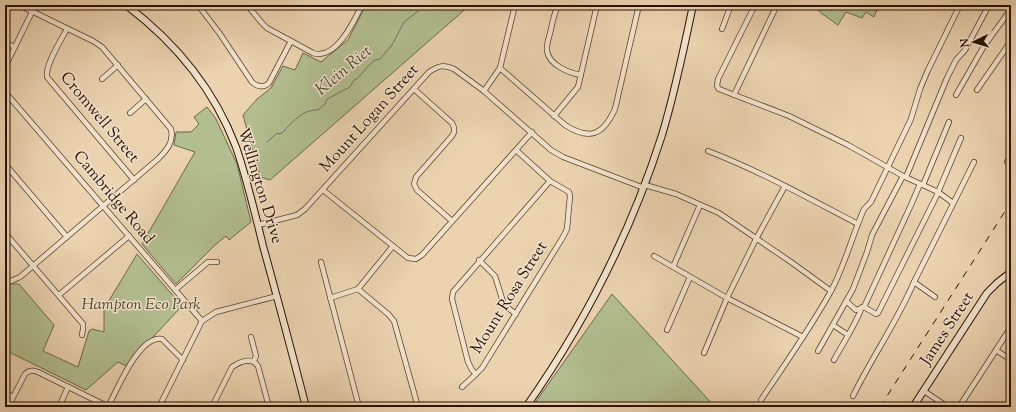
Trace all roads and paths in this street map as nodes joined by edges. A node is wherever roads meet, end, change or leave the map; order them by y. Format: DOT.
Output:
graph roads {
  1 [pos="18,5"];
  2 [pos="127,5"];
  3 [pos="198,5"];
  4 [pos="247,5"];
  5 [pos="362,5"];
  6 [pos="516,5"];
  7 [pos="559,5"];
  8 [pos="597,5"];
  9 [pos="639,5"];
  10 [pos="693,5"];
  11 [pos="731,5"];
  12 [pos="755,5"];
  13 [pos="776,5"];
  14 [pos="960,5"];
  15 [pos="990,5"];
  16 [pos="1008,5"];
  17 [pos="1011,9"];
  18 [pos="32,12"];
  19 [pos="67,29"];
  20 [pos="722,29"];
  21 [pos="291,41"];
  22 [pos="1011,41"];
  23 [pos="5,42"];
  24 [pos="14,47"];
  25 [pos="118,65"];
  26 [pos="5,67"];
  27 [pos="500,68"];
  28 [pos="581,75"];
  29 [pos="102,79"];
  30 [pos="414,89"];
  31 [pos="977,90"];
  32 [pos="484,91"];
  33 [pos="5,92"];
  34 [pos="734,95"];
  35 [pos="956,95"];
  36 [pos="146,99"];
  37 [pos="130,113"];
  38 [pos="554,116"];
  39 [pos="949,122"];
  40 [pos="532,132"];
  41 [pos="961,138"];
  42 [pos="516,150"];
  43 [pos="708,151"];
  44 [pos="1011,156"];
  45 [pos="974,162"];
  46 [pos="1007,162"];
  47 [pos="5,164"];
  48 [pos="888,166"];
  49 [pos="905,176"];
  50 [pos="134,180"];
  51 [pos="550,181"];
  52 [pos="921,184"];
  53 [pos="644,186"];
  54 [pos="785,186"];
  55 [pos="323,190"];
  56 [pos="938,192"];
  57 [pos="953,203"];
  58 [pos="700,205"];
  59 [pos="103,206"];
  60 [pos="452,221"];
  61 [pos="858,224"];
  62 [pos="258,225"];
  63 [pos="5,233"];
  64 [pos="129,236"];
  65 [pos="67,237"];
  66 [pos="756,239"];
  67 [pos="393,246"];
  68 [pos="654,256"];
  69 [pos="480,260"];
  70 [pos="217,262"];
  71 [pos="321,262"];
  72 [pos="33,266"];
  73 [pos="673,267"];
  74 [pos="1011,272"];
  75 [pos="690,277"];
  76 [pos="5,281"];
  77 [pos="914,282"];
  78 [pos="358,289"];
  79 [pos="175,290"];
  80 [pos="831,291"];
  81 [pos="59,295"];
  82 [pos="277,296"];
  83 [pos="935,297"];
  84 [pos="330,298"];
  85 [pos="727,298"];
  86 [pos="846,301"];
  87 [pos="863,307"];
  88 [pos="516,314"];
  89 [pos="202,320"];
  90 [pos="833,325"];
  91 [pos="1011,327"];
  92 [pos="667,330"];
  93 [pos="848,335"];
  94 [pos="82,336"];
  95 [pos="804,337"];
  96 [pos="251,338"];
  97 [pos="996,350"];
  98 [pos="818,351"];
  99 [pos="704,353"];
  100 [pos="182,360"];
  101 [pos="834,360"];
  102 [pos="1011,360"];
  103 [pos="254,361"];
  104 [pos="476,374"];
  105 [pos="68,387"];
  106 [pos="462,387"];
  107 [pos="924,391"];
  108 [pos="5,393"];
  109 [pos="853,396"];
  110 [pos="13,397"];
  111 [pos="761,400"];
  112 [pos="8,407"];
  113 [pos="59,407"];
  114 [pos="109,407"];
  115 [pos="159,407"];
  116 [pos="212,407"];
  117 [pos="269,407"];
  118 [pos="306,407"];
  119 [pos="359,407"];
  120 [pos="418,407"];
  121 [pos="526,407"];
  122 [pos="914,407"];
  123 [pos="948,407"];
  124 [pos="959,407"];
  1 -- 18 [label="street"];
  2 -- 62 [label="street, Wellington Drive"];
  3 -- 21 [label="street"];
  4 -- 21 [label="street"];
  5 -- 21 [label="street"];
  6 -- 27 [label="street"];
  7 -- 28 [label="street"];
  8 -- 28 [label="street"];
  9 -- 38 [label="street"];
  10 -- 53 [label="street"];
  11 -- 20 [label="street"];
  12 -- 34 [label="street"];
  13 -- 34 [label="street"];
  14 -- 48 [label="street"];
  15 -- 49 [label="street"];
  16 -- 17 [label="street"];
  17 -- 35 [label="street"];
  18 -- 19 [label="street"];
  18 -- 24 [label="street"];
  19 -- 25 [label="street"];
  19 -- 50 [label="street, Cromwell Street"];
  22 -- 31 [label="street"];
  23 -- 24 [label="street"];
  24 -- 26 [label="street"];
  25 -- 29 [label="street"];
  25 -- 36 [label="street"];
  27 -- 32 [label="street"];
  27 -- 38 [label="street"];
  28 -- 38 [label="street"];
  30 -- 32 [label="street, Mount Logan Street"];
  30 -- 55 [label="street, Mount Logan Street"];
  30 -- 60 [label="street"];
  32 -- 40 [label="street, Mount Logan Street"];
  33 -- 59 [label="street, Cambridge Road"];
  34 -- 48 [label="street"];
  36 -- 37 [label="street"];
  36 -- 50 [label="street"];
  39 -- 52 [label="street"];
  40 -- 42 [label="street"];
  40 -- 53 [label="street, Mount Logan Street"];
  41 -- 56 [label="street"];
  42 -- 51 [label="street, Mount Rosa Street"];
  42 -- 60 [label="street"];
  43 -- 54 [label="street"];
  44 -- 46 [label="street"];
  45 -- 57 [label="street"];
  47 -- 65 [label="street"];
  48 -- 49 [label="street"];
  48 -- 61 [label="street"];
  49 -- 52 [label="street"];
  49 -- 86 [label="street"];
  50 -- 59 [label="street"];
  51 -- 69 [label="street, Mount Rosa Street"];
  51 -- 88 [label="street, Mount Rosa Street"];
  52 -- 56 [label="street"];
  52 -- 87 [label="street"];
  53 -- 58 [label="street, Mount Logan Street"];
  53 -- 121 [label="street"];
  54 -- 61 [label="street"];
  54 -- 66 [label="street"];
  55 -- 62 [label="street, Mount Logan Street"];
  55 -- 67 [label="street"];
  56 -- 57 [label="street"];
  56 -- 87 [label="street"];
  57 -- 77 [label="street"];
  58 -- 66 [label="street, Mount Logan Street"];
  58 -- 73 [label="street"];
  59 -- 64 [label="street, Cambridge Road"];
  59 -- 65 [label="street"];
  60 -- 67 [label="street"];
  61 -- 80 [label="street"];
  62 -- 82 [label="street, Wellington Drive"];
  63 -- 72 [label="street"];
  64 -- 79 [label="street, Cambridge Road"];
  64 -- 81 [label="street"];
  65 -- 72 [label="street"];
  66 -- 80 [label="street, Mount Logan Street"];
  66 -- 85 [label="street"];
  67 -- 78 [label="street"];
  68 -- 73 [label="street"];
  69 -- 88 [label="street"];
  69 -- 104 [label="street, Mount Rosa Street"];
  70 -- 79 [label="street"];
  71 -- 84 [label="street"];
  72 -- 76 [label="street"];
  72 -- 81 [label="street"];
  73 -- 75 [label="street"];
  74 -- 107 [label="street, James Street"];
  75 -- 85 [label="street"];
  75 -- 92 [label="street"];
  77 -- 83 [label="street"];
  77 -- 109 [label="street"];
  78 -- 84 [label="street"];
  78 -- 120 [label="street"];
  79 -- 89 [label="street, Cambridge Road"];
  80 -- 95 [label="street"];
  81 -- 94 [label="street"];
  82 -- 89 [label="street"];
  82 -- 118 [label="street, Wellington Drive"];
  84 -- 119 [label="street"];
  85 -- 95 [label="street"];
  85 -- 99 [label="street"];
  86 -- 87 [label="street"];
  86 -- 90 [label="street"];
  87 -- 93 [label="street"];
  88 -- 104 [label="street, Mount Rosa Street"];
  89 -- 100 [label="street"];
  90 -- 93 [label="street"];
  90 -- 98 [label="street"];
  91 -- 97 [label="street"];
  93 -- 101 [label="street"];
  95 -- 111 [label="street"];
  96 -- 103 [label="street"];
  97 -- 102 [label="street"];
  97 -- 124 [label="street"];
  100 -- 114 [label="street"];
  100 -- 115 [label="street"];
  103 -- 116 [label="street"];
  103 -- 117 [label="street"];
  104 -- 106 [label="street"];
  105 -- 110 [label="street"];
  105 -- 113 [label="street"];
  105 -- 114 [label="street"];
  107 -- 122 [label="street, James Street"];
  107 -- 123 [label="street"];
  108 -- 110 [label="street"];
  110 -- 112 [label="street"];
}
